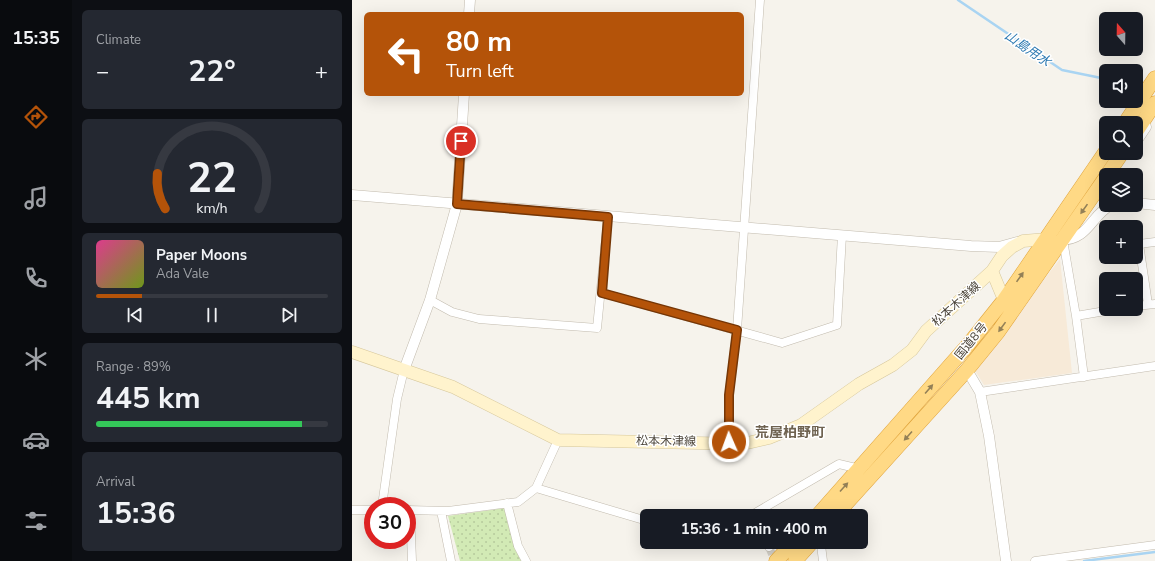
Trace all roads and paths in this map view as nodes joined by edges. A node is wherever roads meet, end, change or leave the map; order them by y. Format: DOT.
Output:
graph roads {
  1 [pos="470,0"];
  2 [pos="760,0"];
  3 [pos="469,12"];
  4 [pos="1155,78"];
  5 [pos="464,96"];
  6 [pos="1154,105"];
  7 [pos="1130,116"];
  8 [pos="1143,122"];
  9 [pos="1143,132"];
  10 [pos="1100,160"];
  11 [pos="1099,188"];
  12 [pos="352,195"];
  13 [pos="457,204"];
  14 [pos="1143,204"];
  15 [pos="1155,205"];
  16 [pos="1102,212"];
  17 [pos="608,217"];
  18 [pos="743,227"];
  19 [pos="842,236"];
  20 [pos="1047,239"];
  21 [pos="1063,240"];
  22 [pos="1023,241"];
  23 [pos="1155,242"];
  24 [pos="992,271"];
  25 [pos="602,293"];
  26 [pos="430,300"];
  27 [pos="1004,300"];
  28 [pos="1151,304"];
  29 [pos="1099,312"];
  30 [pos="1076,316"];
  31 [pos="737,330"];
  32 [pos="352,352"];
  33 [pos="1155,366"];
  34 [pos="404,370"];
  35 [pos="967,370"];
  36 [pos="1084,377"];
  37 [pos="980,392"];
  38 [pos="558,440"];
  39 [pos="729,442"];
  40 [pos="860,469"];
  41 [pos="536,488"];
  42 [pos="383,497"];
  43 [pos="507,503"];
  44 [pos="769,509"];
  45 [pos="823,509"];
  46 [pos="842,509"];
  47 [pos="352,510"];
  48 [pos="364,510"];
  49 [pos="416,510"];
  50 [pos="441,510"];
  51 [pos="640,519"];
  52 [pos="1155,545"];
  53 [pos="411,549"];
  54 [pos="787,549"];
  55 [pos="806,549"];
  56 [pos="822,549"];
  57 [pos="412,561"];
  58 [pos="451,561"];
  59 [pos="526,561"];
  60 [pos="776,561"];
  61 [pos="795,561"];
  62 [pos="823,561"];
  63 [pos="1006,561"];
  64 [pos="1035,561"];
  1 -- 3 [label="street"];
  2 -- 18 [label="street"];
  4 -- 7 [label="highway"];
  5 -- 13 [label="street"];
  6 -- 8 [label="highway"];
  6 -- 9 [label="street"];
  10 -- 20 [label="highway, 国道8号"];
  11 -- 21 [label="highway, 国道8号, one-way"];
  12 -- 13 [label="street"];
  13 -- 17 [label="street"];
  13 -- 26 [label="street"];
  14 -- 15 [label="street"];
  16 -- 21 [label="street"];
  17 -- 18 [label="street"];
  17 -- 25 [label="street"];
  18 -- 19 [label="street"];
  18 -- 31 [label="street"];
  19 -- 22 [label="street"];
  19 -- 31 [label="street"];
  20 -- 21 [label="street"];
  20 -- 22 [label="main road"];
  27 -- 20 [label="highway, 国道8号, one-way"];
  21 -- 30 [label="street"];
  21 -- 35 [label="highway, 国道8号, one-way"];
  22 -- 24 [label="main road, 松本木津線"];
  23 -- 28 [label="street"];
  24 -- 27 [label="main road"];
  24 -- 39 [label="main road, 松本木津線"];
  25 -- 26 [label="street"];
  25 -- 31 [label="street"];
  26 -- 34 [label="street"];
  40 -- 27 [label="highway, 国道8号, one-way"];
  29 -- 30 [label="street"];
  30 -- 36 [label="street"];
  31 -- 39 [label="street"];
  32 -- 34 [label="main road, 松本木津線"];
  33 -- 36 [label="street"];
  34 -- 38 [label="main road, 松本木津線"];
  34 -- 42 [label="street"];
  35 -- 37 [label="street"];
  35 -- 46 [label="highway, 国道8号, one-way"];
  36 -- 37 [label="street"];
  37 -- 63 [label="street"];
  38 -- 39 [label="main road, 松本木津線"];
  38 -- 41 [label="street"];
  40 -- 44 [label="street"];
  45 -- 40 [label="highway, 国道8号, one-way"];
  41 -- 43 [label="street"];
  41 -- 51 [label="street"];
  43 -- 50 [label="street"];
  43 -- 59 [label="street"];
  47 -- 48 [label="street"];
  49 -- 50 [label="street"];
  50 -- 58 [label="street"];
  52 -- 64 [label="street"];
  53 -- 57 [label="street"];
  54 -- 60 [label="highway"];
  55 -- 61 [label="highway"];
  56 -- 62 [label="street"];
}
